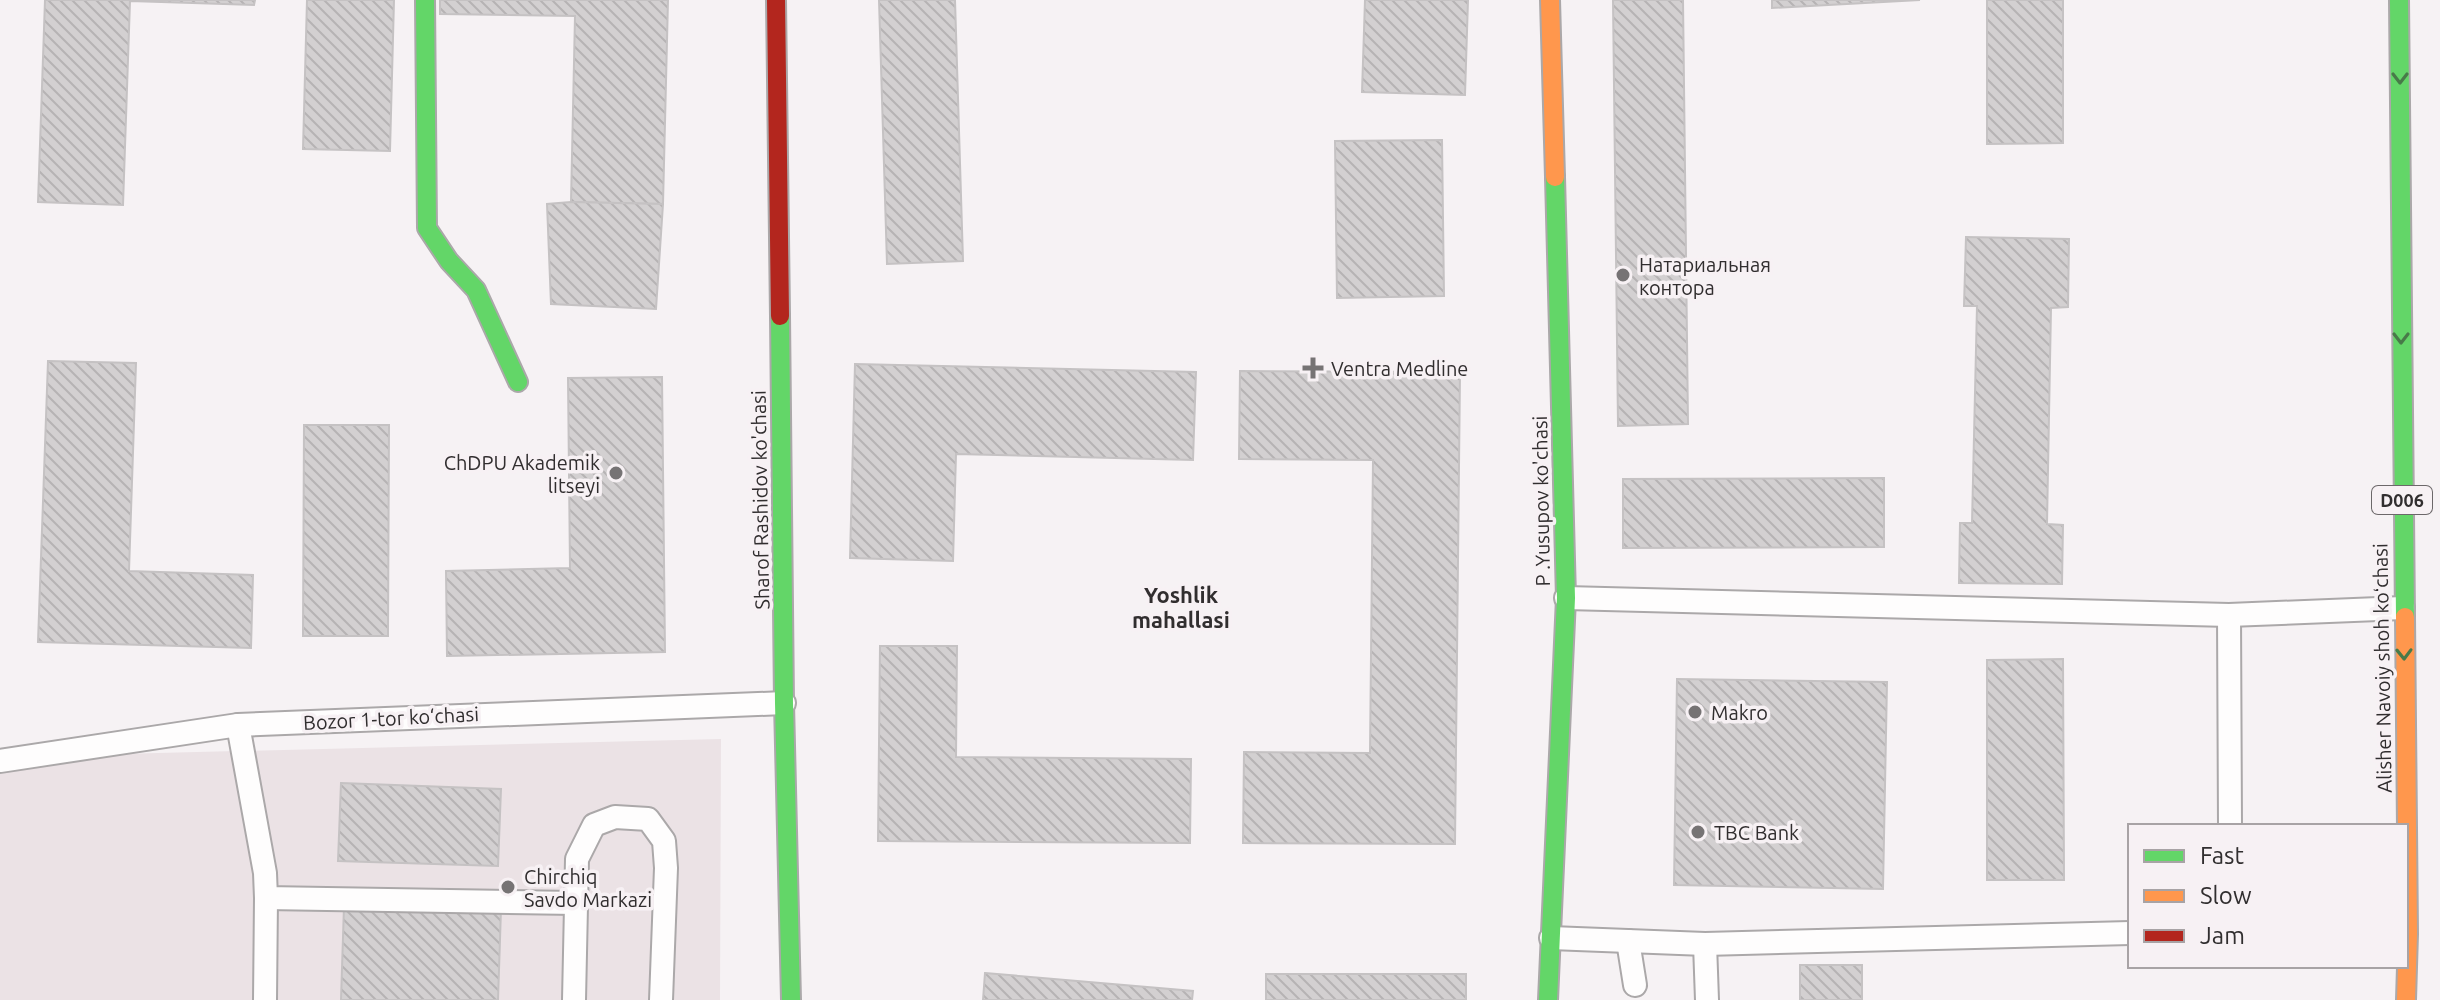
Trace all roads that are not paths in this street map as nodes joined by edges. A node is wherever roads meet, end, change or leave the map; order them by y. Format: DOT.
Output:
graph roads {
  1 [pos="425,0"];
  2 [pos="776,0"];
  3 [pos="1550,0"];
  4 [pos="2399,0"];
  5 [pos="518,382"];
  6 [pos="1566,598"];
  7 [pos="2403,608"];
  8 [pos="2229,615"];
  9 [pos="784,703"];
  10 [pos="238,725"];
  11 [pos="0,761"];
  12 [pos="2230,824"];
  13 [pos="2406,824"];
  14 [pos="266,898"];
  15 [pos="576,903"];
  16 [pos="2128,933"];
  17 [pos="1551,938"];
  18 [pos="1628,941"];
  19 [pos="1705,944"];
  20 [pos="2406,968"];
  21 [pos="1635,985"];
  22 [pos="265,1000"];
  23 [pos="574,1000"];
  24 [pos="661,1000"];
  25 [pos="791,1000"];
  26 [pos="1548,1000"];
  27 [pos="1707,1000"];
  28 [pos="2406,1000"];
  1 -- 5 [label="street"];
  2 -- 9 [label="street, Sharof Rashidov ko'chasi"];
  3 -- 6 [label="street, P .Yusupov ko'chasi"];
  4 -- 7 [label="street, Alisher Navoiy shoh koʻchasi / D006, one-way"];
  6 -- 8 [label="lane"];
  6 -- 17 [label="street, P .Yusupov ko'chasi"];
  7 -- 8 [label="lane"];
  7 -- 13 [label="street, Alisher Navoiy shoh koʻchasi / D006, one-way"];
  8 -- 12 [label="lane"];
  9 -- 10 [label="lane, Bozor 1-tor ko‘chasi"];
  9 -- 25 [label="street, Sharof Rashidov ko'chasi"];
  10 -- 11 [label="lane, Bozor 1-tor ko‘chasi"];
  10 -- 14 [label="lane"];
  14 -- 15 [label="lane"];
  14 -- 22 [label="lane"];
  15 -- 23 [label="lane"];
  15 -- 24 [label="lane"];
  16 -- 19 [label="lane"];
  17 -- 18 [label="lane"];
  17 -- 26 [label="street, P .Yusupov ko'chasi"];
  18 -- 19 [label="lane"];
  18 -- 21 [label="lane"];
  19 -- 27 [label="lane"];
  20 -- 28 [label="street, Alisher Navoiy shoh koʻchasi / D006"];
}
